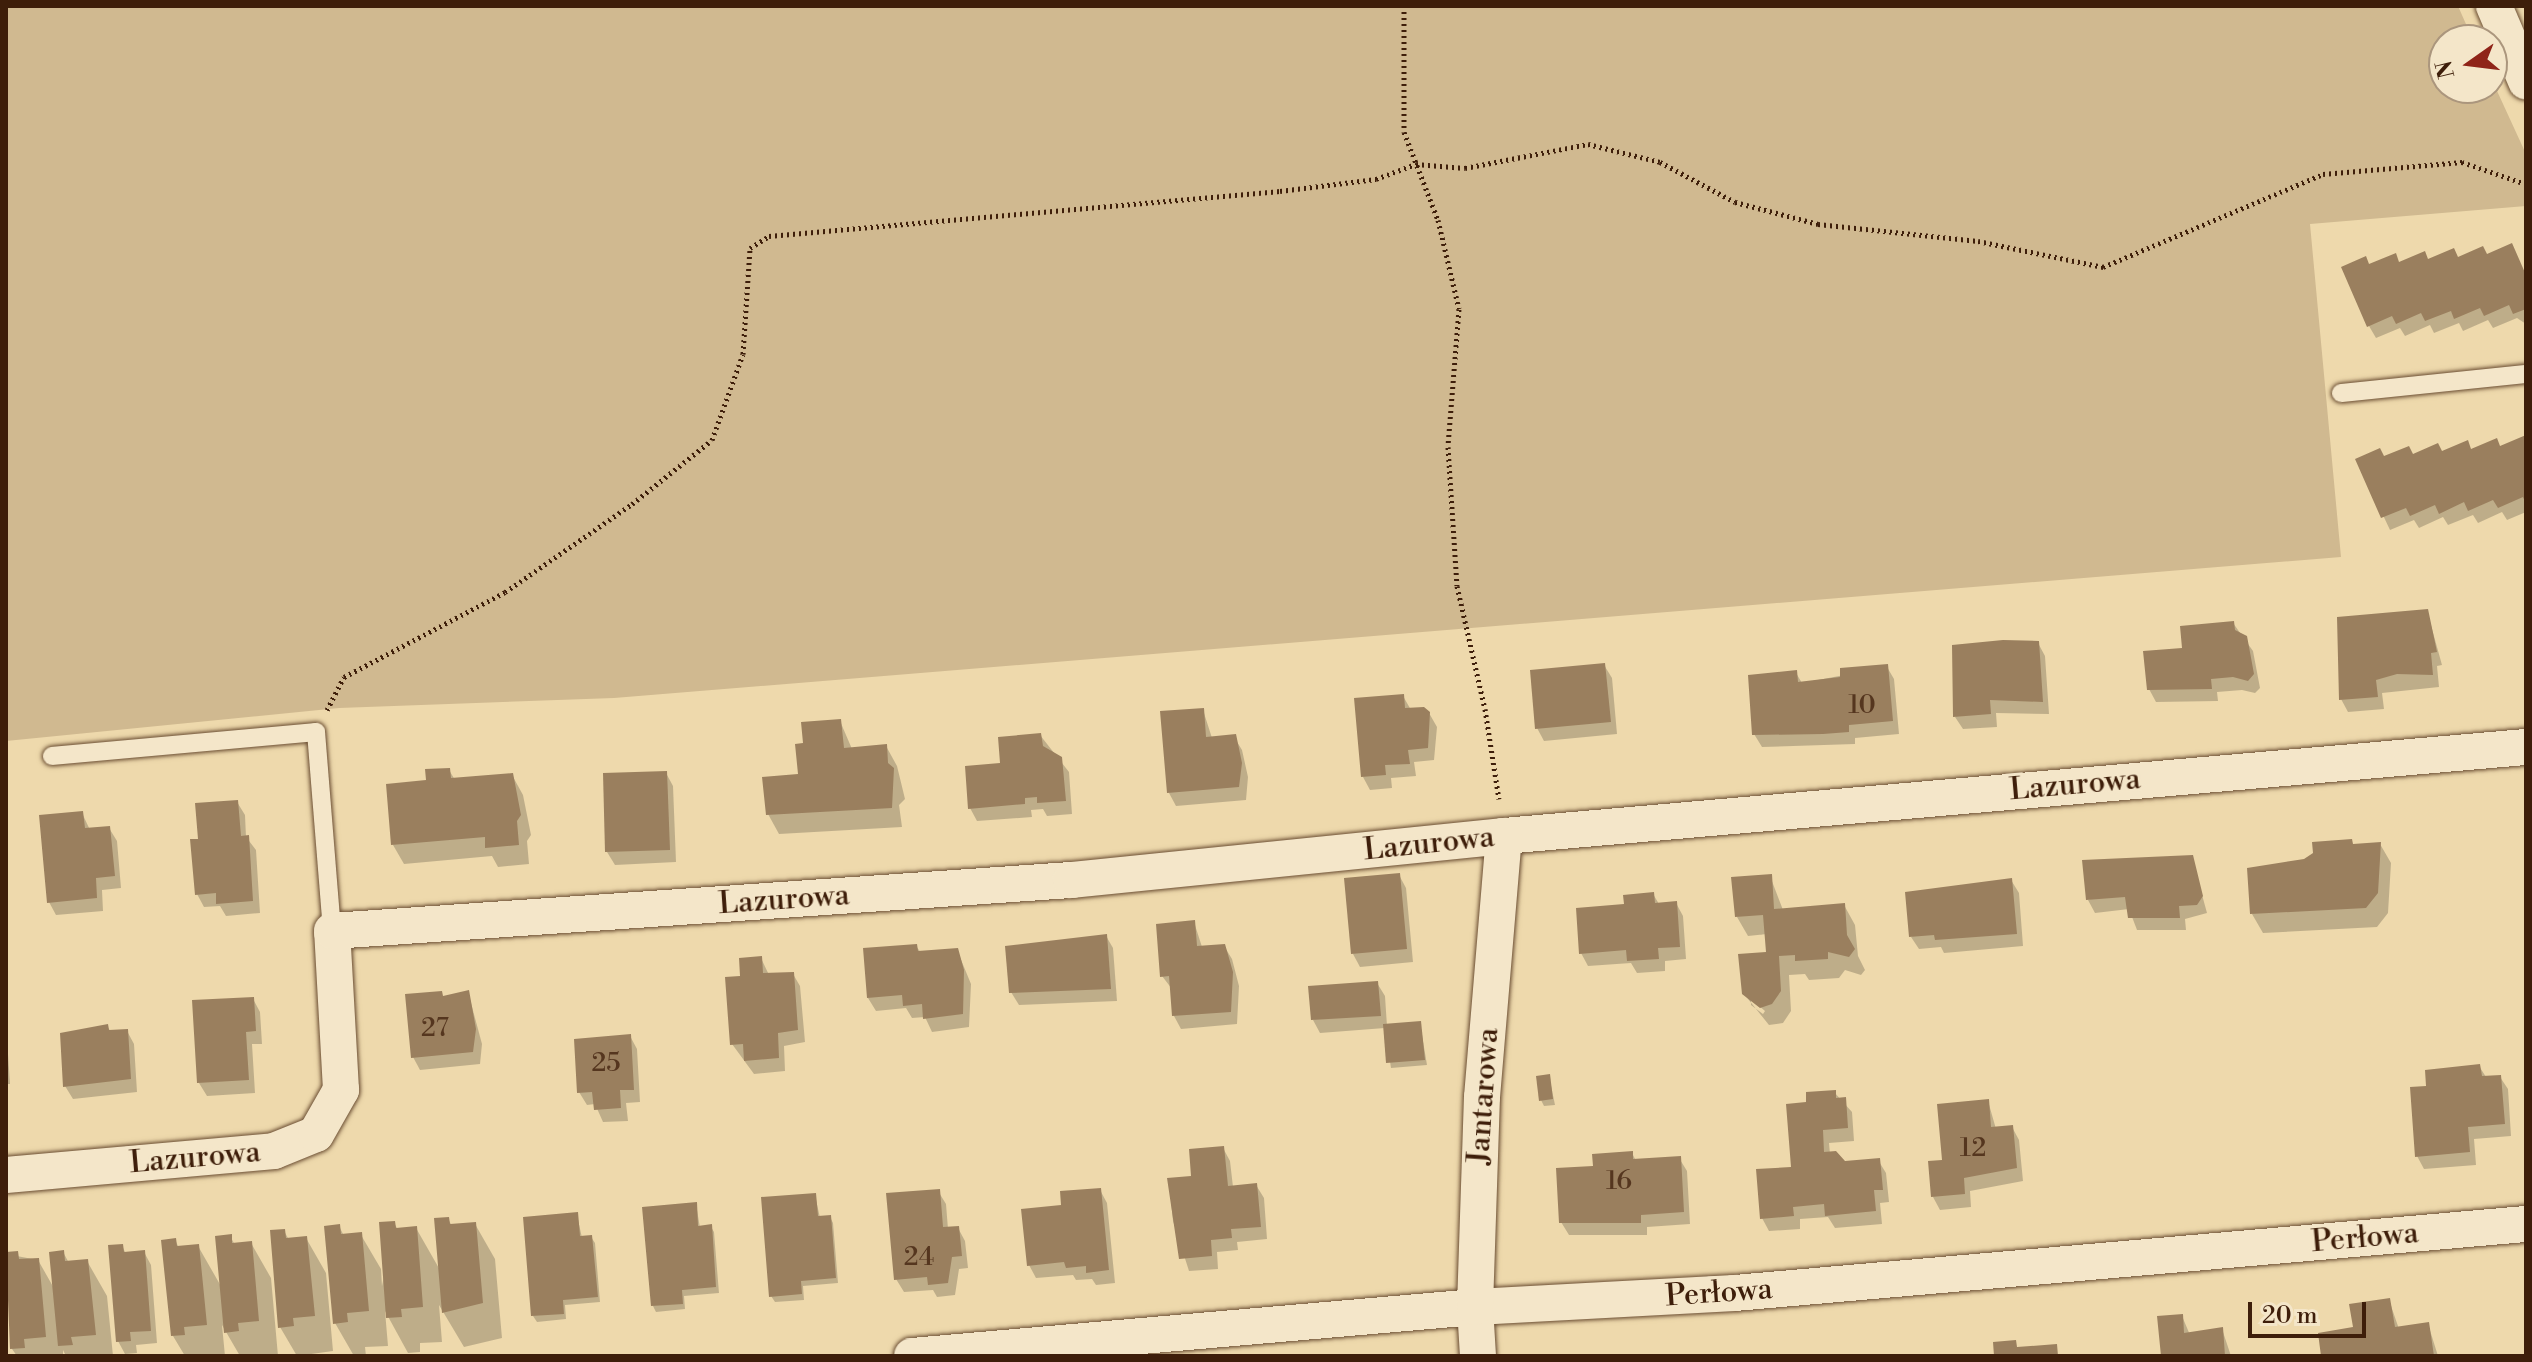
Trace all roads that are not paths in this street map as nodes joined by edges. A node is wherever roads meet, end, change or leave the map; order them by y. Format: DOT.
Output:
graph roads {
  1 [pos="2494,6"];
  2 [pos="2526,81"];
  3 [pos="2526,374"];
  4 [pos="2341,393"];
  5 [pos="2526,747"];
  6 [pos="52,756"];
  7 [pos="1504,836"];
  8 [pos="332,931"];
  9 [pos="6,1175"];
  10 [pos="2526,1224"];
  11 [pos="1475,1307"];
  12 [pos="912,1356"];
  13 [pos="1478,1356"];
  1 -- 2 [label="street"];
  3 -- 4 [label="lane"];
  5 -- 7 [label="street, Lazurowa"];
  6 -- 8 [label="lane, Lazurowa"];
  7 -- 8 [label="street, Lazurowa"];
  7 -- 11 [label="street, Jantarowa"];
  8 -- 9 [label="street, Lazurowa"];
  10 -- 11 [label="street, Perłowa"];
  11 -- 12 [label="street, Perłowa"];
  11 -- 13 [label="street, Jantarowa"];
}
